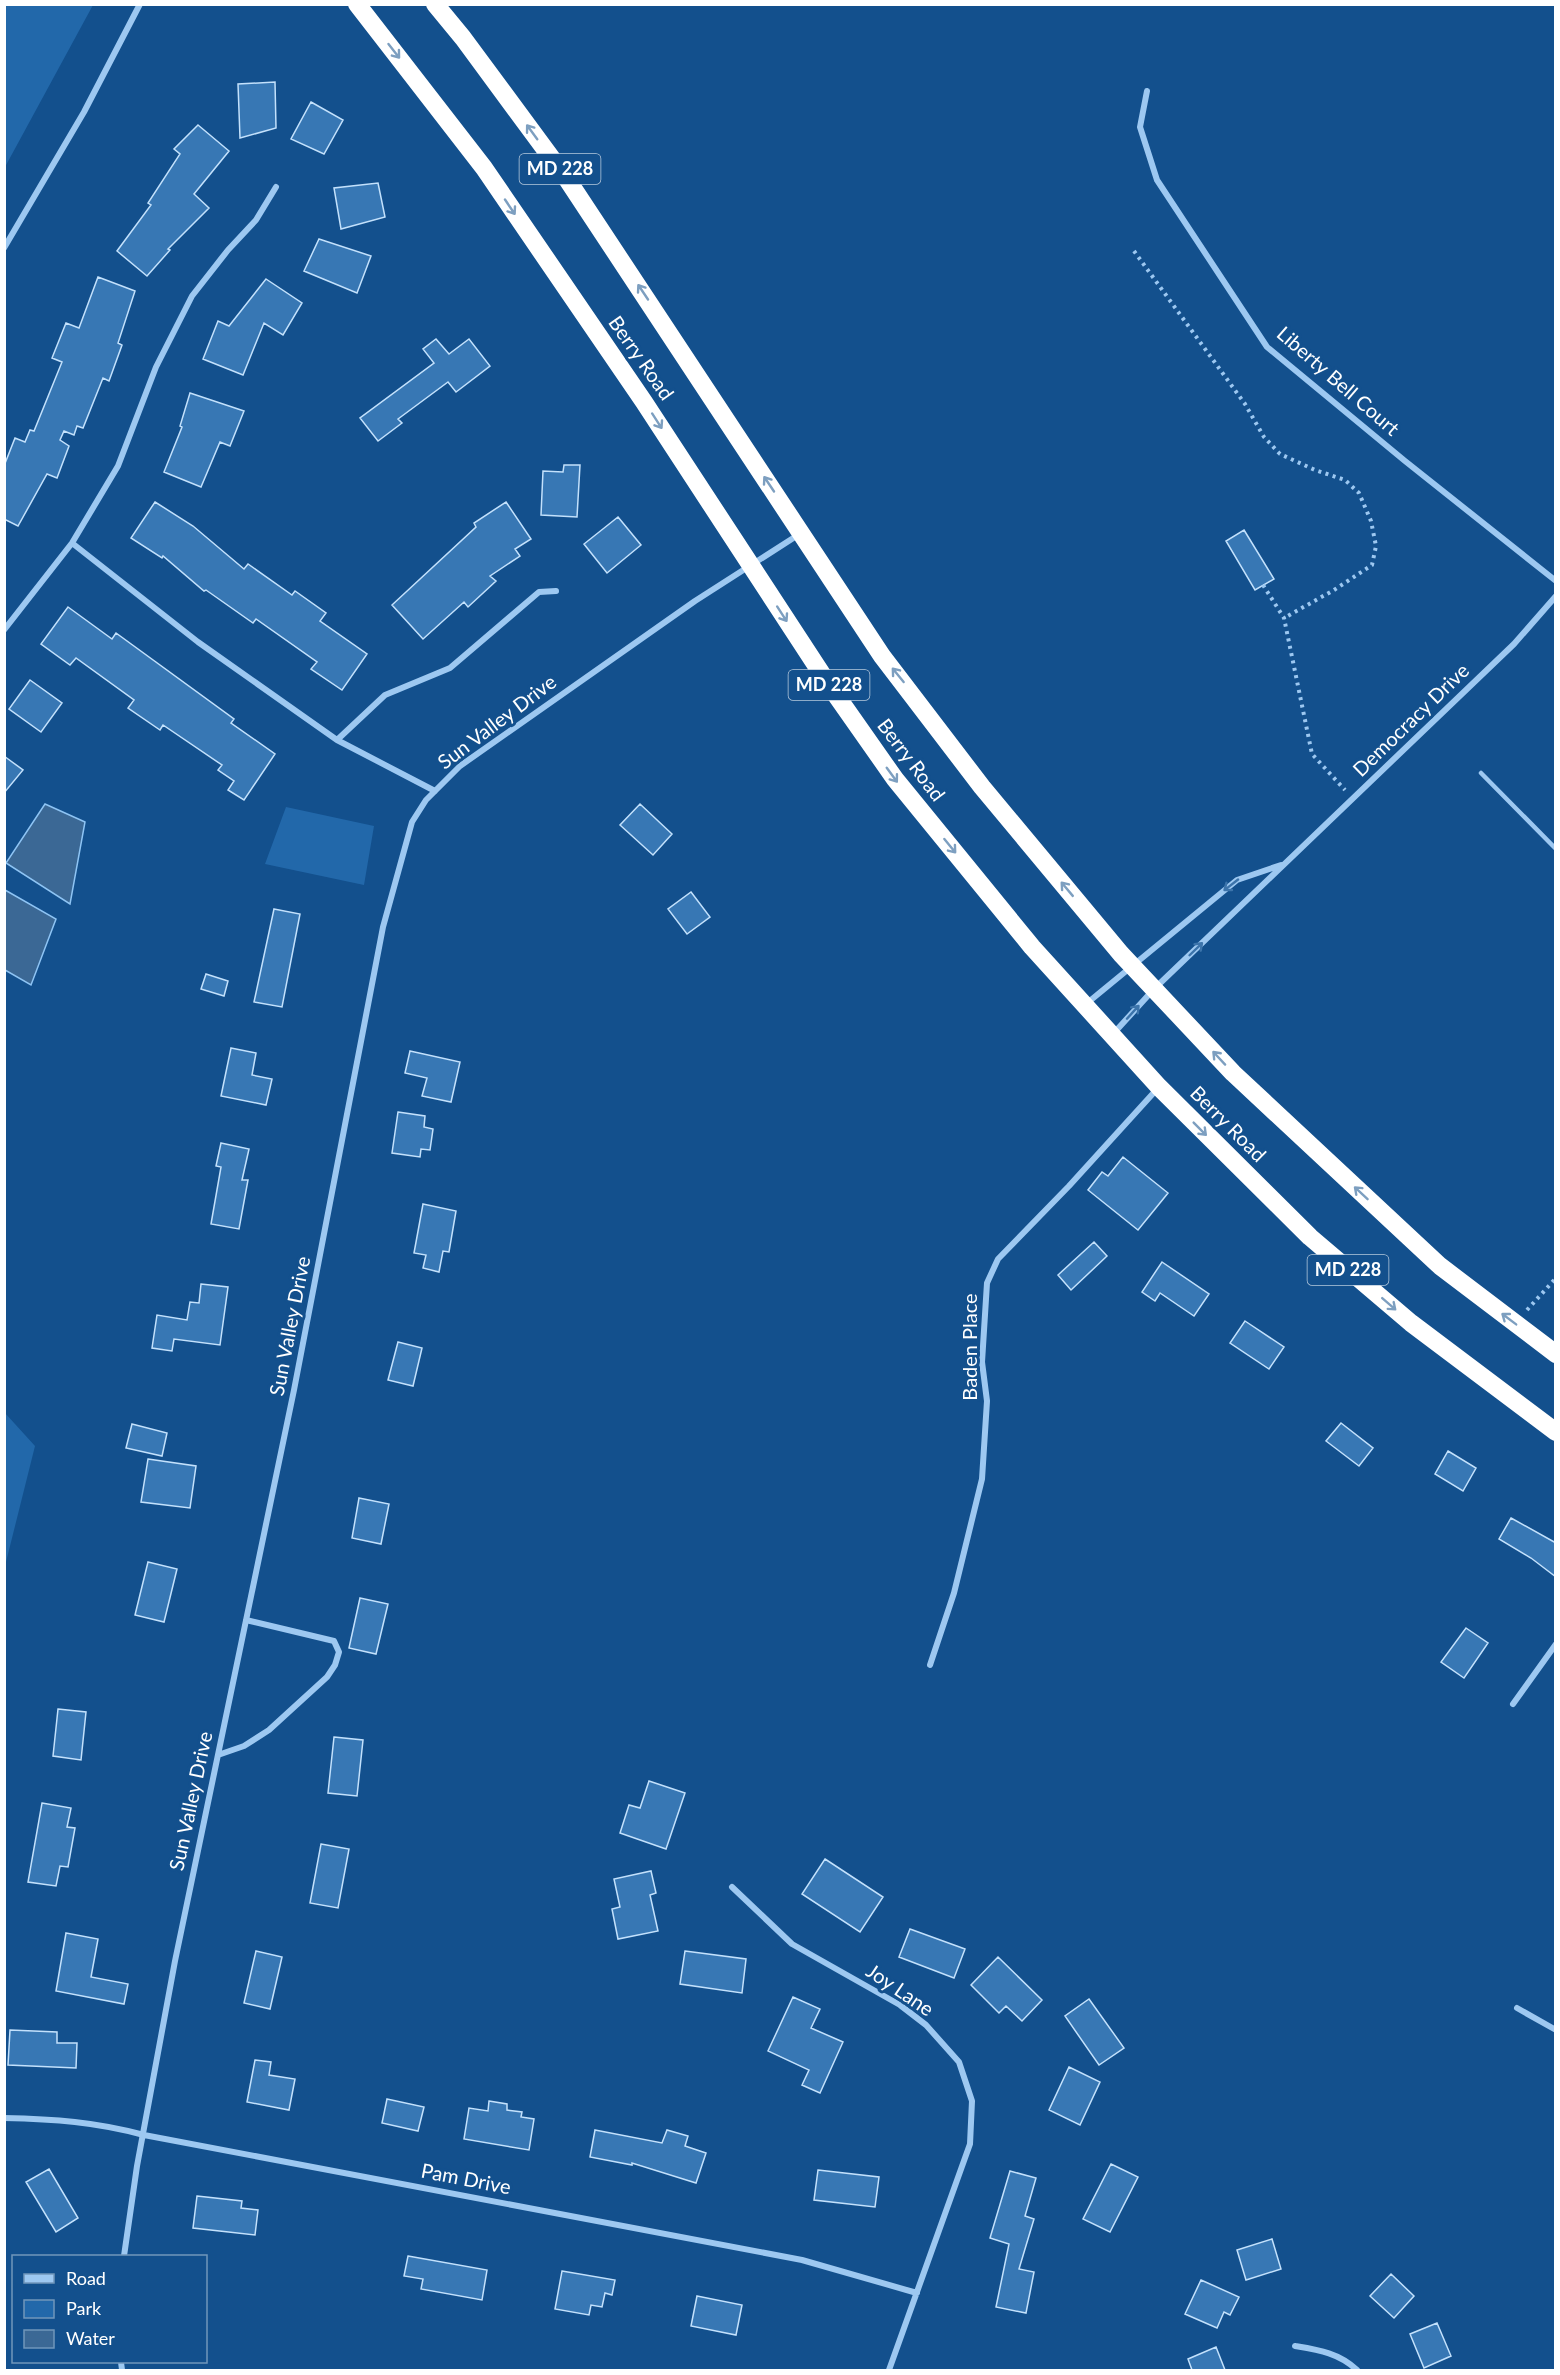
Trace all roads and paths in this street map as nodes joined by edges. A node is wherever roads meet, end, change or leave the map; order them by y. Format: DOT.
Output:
graph roads {
  1 [pos="140,4"];
  2 [pos="357,4"];
  3 [pos="435,4"];
  4 [pos="1147,91"];
  5 [pos="276,187"];
  6 [pos="4,248"];
  7 [pos="1134,251"];
  8 [pos="801,533"];
  9 [pos="72,543"];
  10 [pos="750,565"];
  11 [pos="1556,581"];
  12 [pos="1263,585"];
  13 [pos="556,591"];
  14 [pos="1556,596"];
  15 [pos="1284,618"];
  16 [pos="4,630"];
  17 [pos="337,740"];
  18 [pos="1481,773"];
  19 [pos="435,791"];
  20 [pos="1353,798"];
  21 [pos="1556,849"];
  22 [pos="1284,864"];
  23 [pos="1133,966"];
  24 [pos="1154,989"];
  25 [pos="1085,1006"];
  26 [pos="1112,1036"];
  27 [pos="1159,1087"];
  28 [pos="1556,1278"];
  29 [pos="1515,1324"];
  30 [pos="1556,1354"];
  31 [pos="1556,1432"];
  32 [pos="246,1620"];
  33 [pos="1556,1644"];
  34 [pos="930,1665"];
  35 [pos="1513,1704"];
  36 [pos="218,1755"];
  37 [pos="732,1887"];
  38 [pos="1517,2008"];
  39 [pos="1556,2030"];
  40 [pos="4,2118"];
  41 [pos="144,2135"];
  42 [pos="124,2255"];
  43 [pos="917,2293"];
  44 [pos="1295,2346"];
  45 [pos="889,2370"];
  46 [pos="1357,2370"];
  1 -- 6 [label="street"];
  2 -- 10 [label="highway, Berry Road / MD 228, one-way"];
  8 -- 3 [label="highway, Berry Road / MD 228, one-way"];
  4 -- 11 [label="street, Liberty Bell Court"];
  5 -- 9 [label="street"];
  7 -- 15 [label="path"];
  8 -- 10 [label="street, Sun Valley Drive"];
  23 -- 8 [label="highway, Berry Road / MD 228, one-way"];
  9 -- 16 [label="street"];
  9 -- 17 [label="street"];
  10 -- 19 [label="street, Sun Valley Drive"];
  10 -- 25 [label="highway, Berry Road / MD 228, one-way"];
  12 -- 15 [label="path"];
  13 -- 17 [label="street"];
  14 -- 20 [label="street, Democracy Drive"];
  15 -- 20 [label="path"];
  17 -- 19 [label="street"];
  18 -- 21 [label="lane"];
  19 -- 32 [label="street, Sun Valley Drive"];
  20 -- 22 [label="street, Democracy Drive"];
  22 -- 23 [label="street, Democracy Drive, one-way"];
  24 -- 22 [label="street, Democracy Drive, one-way"];
  23 -- 24 [label="highway, Berry Road / MD 228"];
  23 -- 25 [label="street, Democracy Drive"];
  26 -- 24 [label="street, Democracy Drive, one-way"];
  29 -- 24 [label="highway, Berry Road / MD 228, one-way"];
  25 -- 26 [label="highway, Berry Road / MD 228"];
  26 -- 27 [label="highway, Berry Road / MD 228"];
  27 -- 31 [label="highway, Berry Road / MD 228, one-way"];
  27 -- 34 [label="street, Baden Place"];
  28 -- 29 [label="path"];
  29 -- 30 [label="highway, Berry Road / MD 228"];
  32 -- 36 [label="street, Sun Valley Drive"];
  32 -- 36 [label="street"];
  33 -- 35 [label="street"];
  36 -- 41 [label="street, Sun Valley Drive"];
  37 -- 43 [label="street, Joy Lane"];
  38 -- 39 [label="street"];
  40 -- 41 [label="street, Pam Drive"];
  41 -- 42 [label="street, Sun Valley Drive"];
  41 -- 43 [label="street, Pam Drive"];
  43 -- 45 [label="street, Joy Lane"];
  44 -- 46 [label="street"];
}
